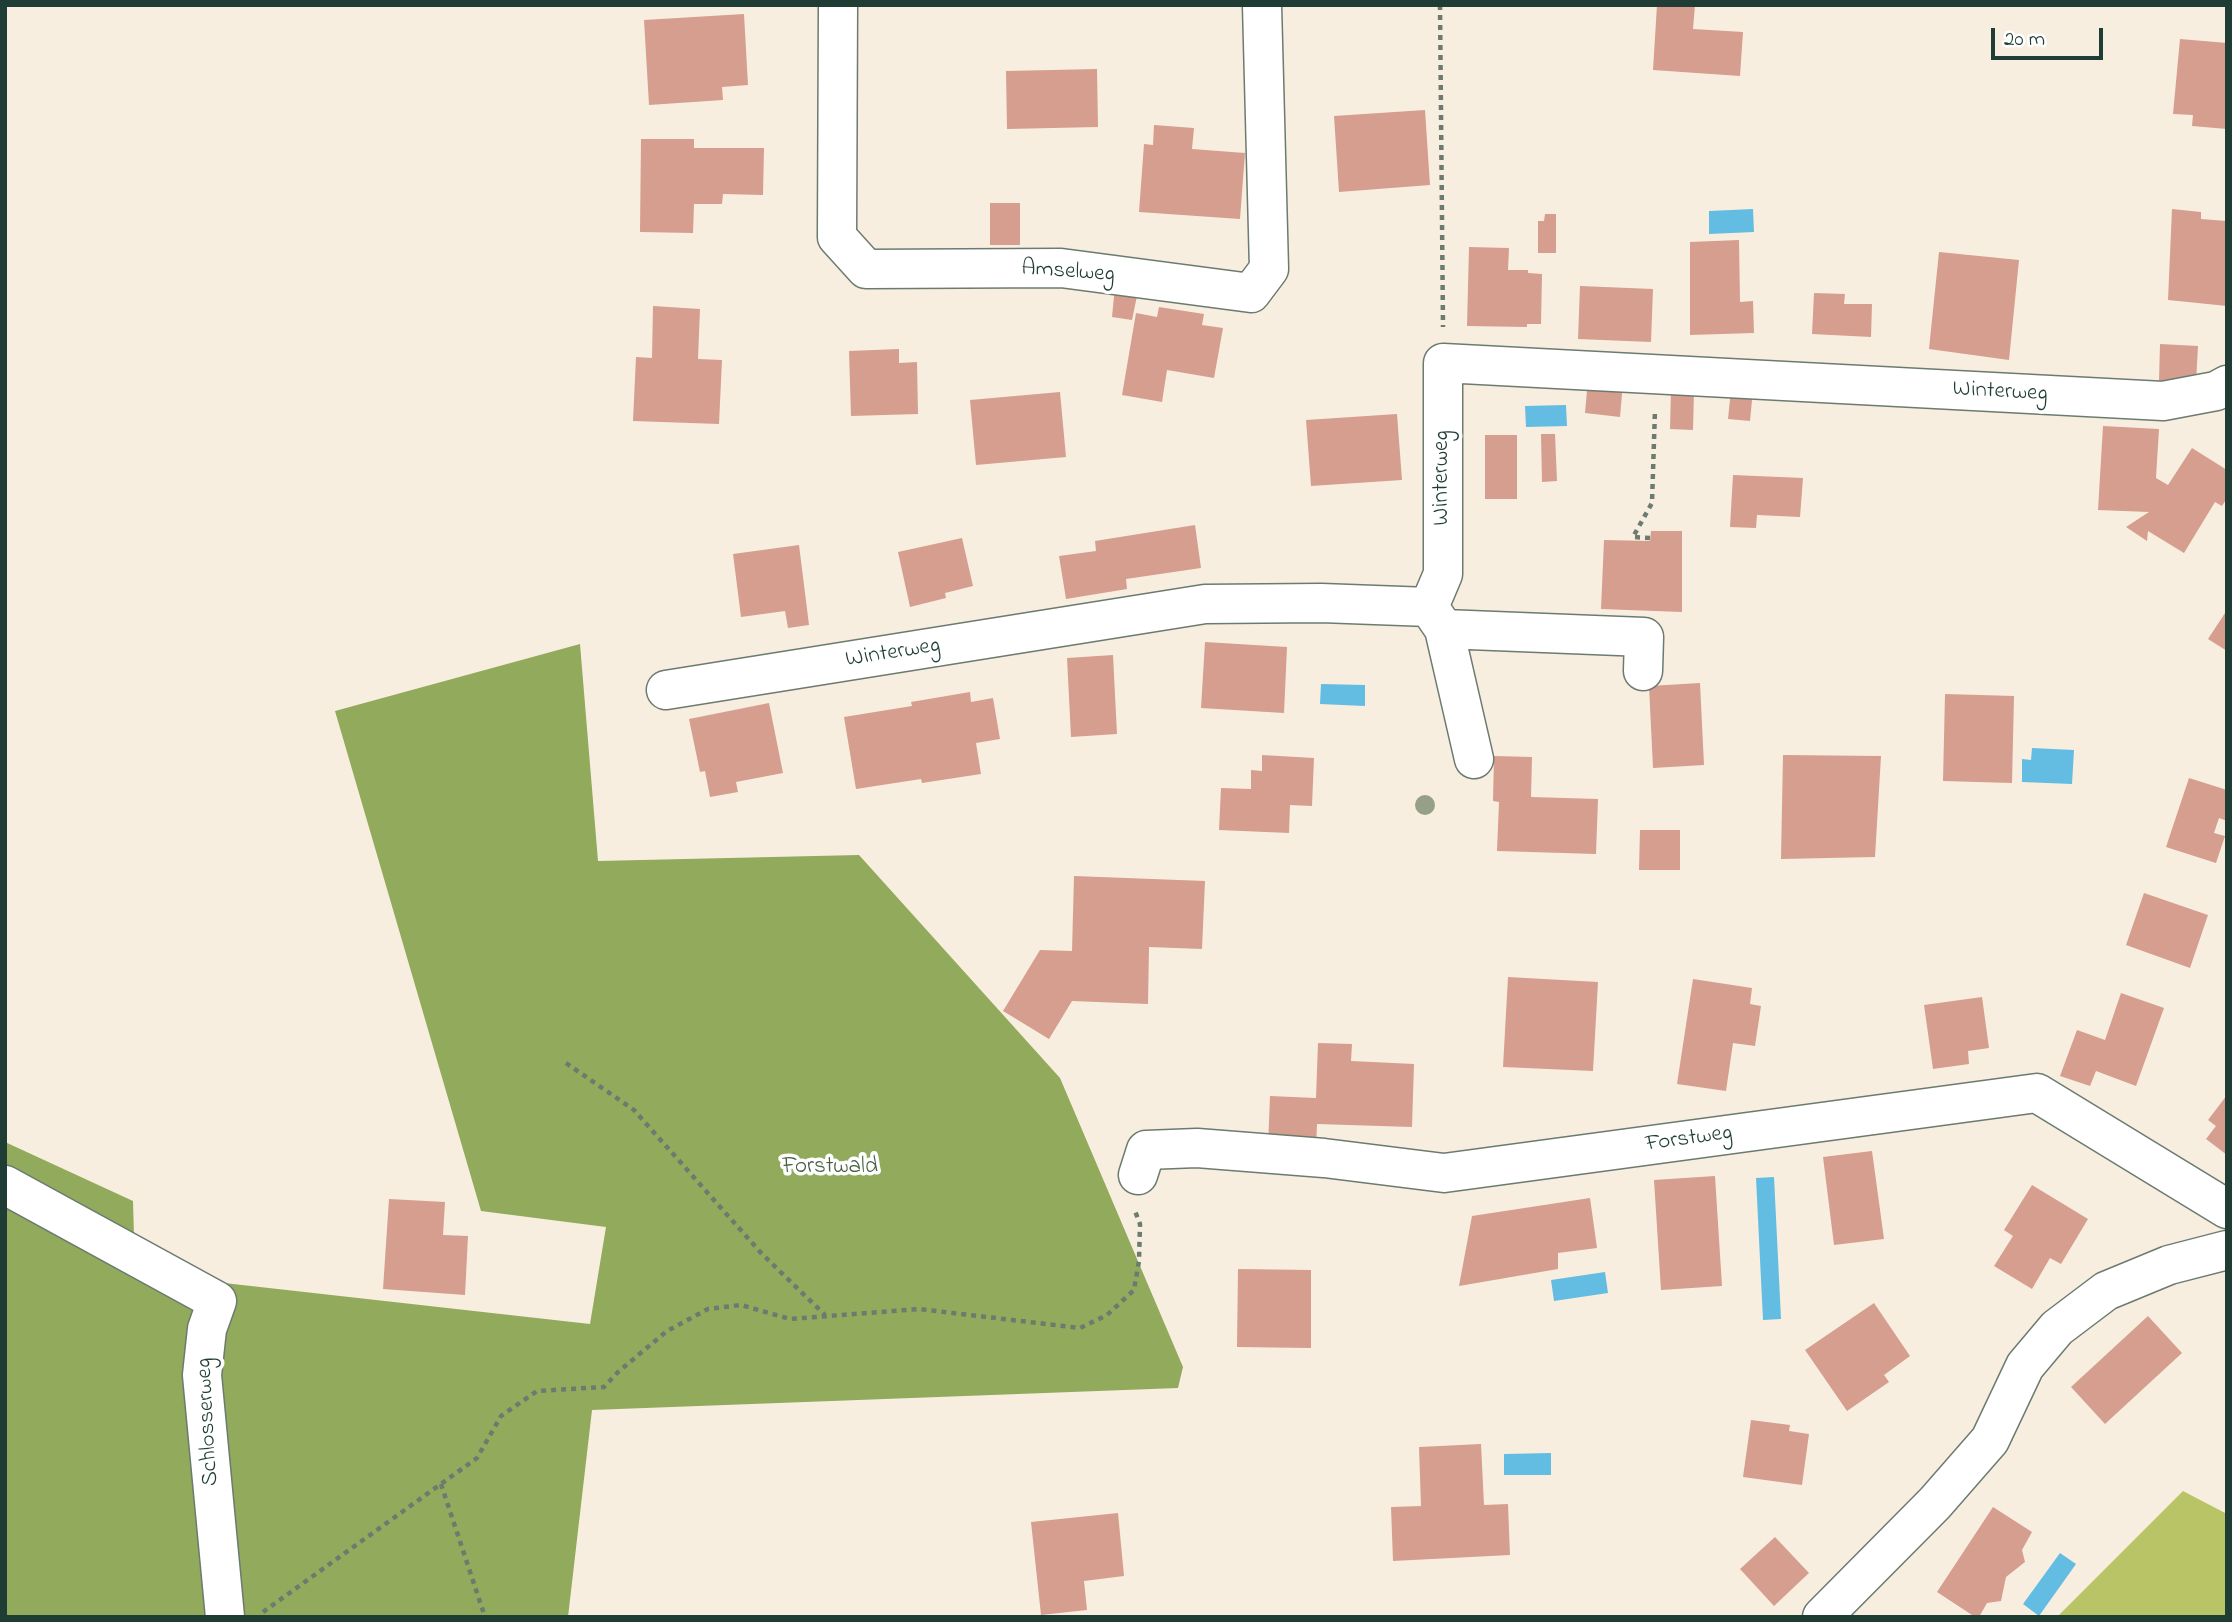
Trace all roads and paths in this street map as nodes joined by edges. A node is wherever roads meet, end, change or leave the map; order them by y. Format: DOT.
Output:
graph roads {
  1 [pos="838,5"];
  2 [pos="1262,5"];
  3 [pos="1440,5"];
  4 [pos="1443,363"];
  5 [pos="1657,374"];
  6 [pos="2227,385"];
  7 [pos="1650,538"];
  8 [pos="1437,618"];
  9 [pos="1643,671"];
  10 [pos="666,690"];
  11 [pos="1474,759"];
  12 [pos="566,1063"];
  13 [pos="1138,1175"];
  14 [pos="5,1185"];
  15 [pos="2227,1209"];
  16 [pos="2227,1250"];
  17 [pos="826,1316"];
  18 [pos="441,1484"];
  19 [pos="225,1617"];
  20 [pos="251,1617"];
  21 [pos="485,1617"];
  22 [pos="1822,1617"];
  1 -- 2 [label="street, Amselweg"];
  3 -- 4 [label="path"];
  4 -- 5 [label="street, Winterweg"];
  4 -- 8 [label="street, Winterweg"];
  5 -- 6 [label="street, Winterweg"];
  5 -- 7 [label="path"];
  8 -- 9 [label="street"];
  8 -- 10 [label="street, Winterweg"];
  8 -- 11 [label="street"];
  12 -- 17 [label="path"];
  13 -- 15 [label="street, Forstweg"];
  13 -- 17 [label="path"];
  14 -- 19 [label="street, Schlosserweg"];
  16 -- 22 [label="street"];
  17 -- 18 [label="path"];
  18 -- 20 [label="path"];
  18 -- 21 [label="path"];
}
